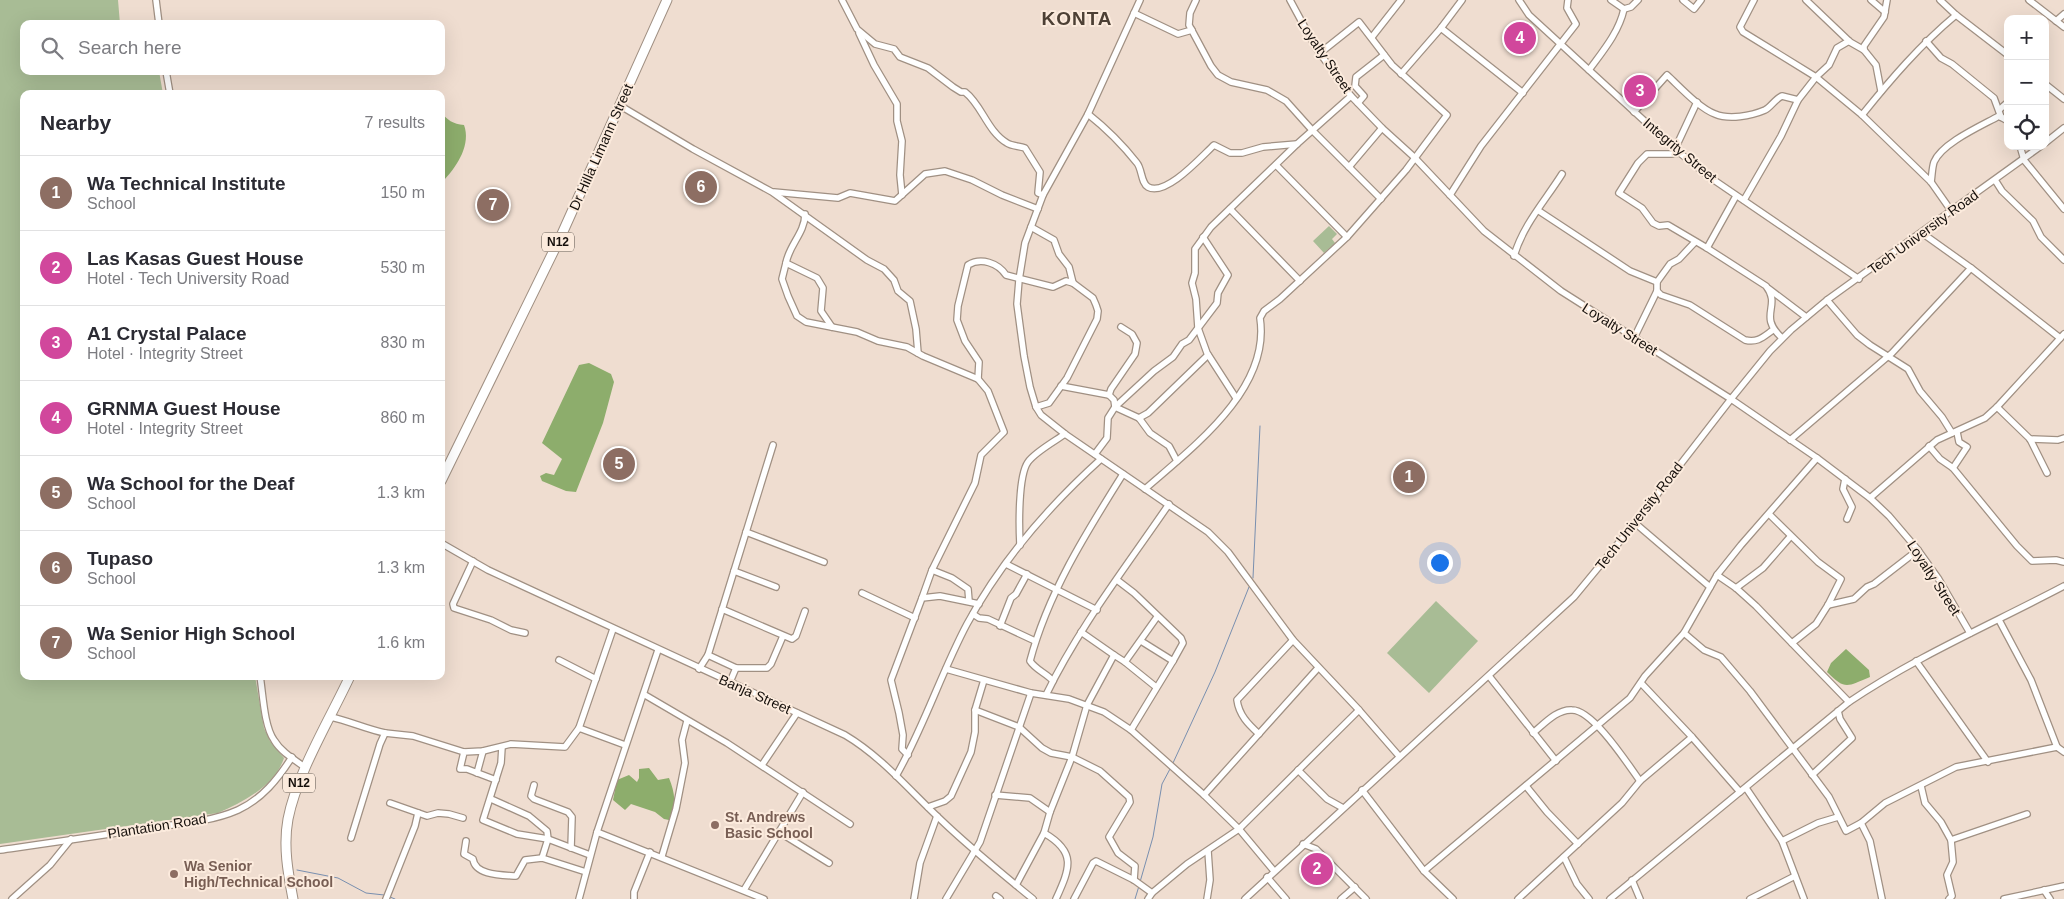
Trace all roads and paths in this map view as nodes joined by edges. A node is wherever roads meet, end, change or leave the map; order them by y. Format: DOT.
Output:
graph roads {
  1 [pos="156,0"];
  2 [pos="667,0"];
  3 [pos="842,0"];
  4 [pos="1140,0"];
  5 [pos="1196,0"];
  6 [pos="1290,0"];
  7 [pos="1401,0"];
  8 [pos="1462,0"];
  9 [pos="1518,0"];
  10 [pos="1568,0"];
  11 [pos="1611,0"];
  12 [pos="1638,0"];
  13 [pos="1683,0"];
  14 [pos="1701,0"];
  15 [pos="1754,0"];
  16 [pos="1806,0"];
  17 [pos="1871,0"];
  18 [pos="1887,0"];
  19 [pos="1940,0"];
  20 [pos="2029,1"];
  21 [pos="1624,9"];
  22 [pos="1885,12"];
  23 [pos="1134,13"];
  24 [pos="2064,14"];
  25 [pos="1956,15"];
  26 [pos="158,20"];
  27 [pos="2056,21"];
  28 [pos="2064,27"];
  29 [pos="857,28"];
  30 [pos="1441,28"];
  31 [pos="1192,30"];
  32 [pos="1372,37"];
  33 [pos="1849,41"];
  34 [pos="1926,41"];
  35 [pos="1561,45"];
  36 [pos="1864,50"];
  37 [pos="2004,52"];
  38 [pos="1320,54"];
  39 [pos="1384,55"];
  40 [pos="1589,70"];
  41 [pos="1402,74"];
  42 [pos="167,75"];
  43 [pos="1816,77"];
  44 [pos="2049,87"];
  45 [pos="169,90"];
  46 [pos="1882,90"];
  47 [pos="1523,93"];
  48 [pos="1351,96"];
  49 [pos="2064,99"];
  50 [pos="1798,100"];
  51 [pos="1698,102"];
  52 [pos="1358,103"];
  53 [pos="619,105"];
  54 [pos="2006,105"];
  55 [pos="1634,112"];
  56 [pos="2000,113"];
  57 [pos="1088,114"];
  58 [pos="1862,115"];
  59 [pos="2004,117"];
  60 [pos="1382,128"];
  61 [pos="2064,128"];
  62 [pos="1312,130"];
  63 [pos="2049,140"];
  64 [pos="1297,144"];
  65 [pos="2021,150"];
  66 [pos="2036,150"];
  67 [pos="1677,151"];
  68 [pos="1414,157"];
  69 [pos="2024,160"];
  70 [pos="1276,165"];
  71 [pos="1349,167"];
  72 [pos="1562,174"];
  73 [pos="1995,180"];
  74 [pos="1931,182"];
  75 [pos="772,192"];
  76 [pos="902,195"];
  77 [pos="1043,195"];
  78 [pos="1450,195"];
  79 [pos="1736,196"];
  80 [pos="1381,199"];
  81 [pos="1744,200"];
  82 [pos="2064,207"];
  83 [pos="1038,209"];
  84 [pos="1230,209"];
  85 [pos="1539,210"];
  86 [pos="1952,212"];
  87 [pos="805,214"];
  88 [pos="1031,227"];
  89 [pos="1922,233"];
  90 [pos="1203,237"];
  91 [pos="1348,237"];
  92 [pos="1695,242"];
  93 [pos="1707,248"];
  94 [pos="1514,256"];
  95 [pos="2064,260"];
  96 [pos="786,263"];
  97 [pos="1971,268"];
  98 [pos="1859,279"];
  99 [pos="1019,280"];
  100 [pos="1300,281"];
  101 [pos="1657,282"];
  102 [pos="1073,283"];
  103 [pos="1766,286"];
  104 [pos="1657,291"];
  105 [pos="1827,300"];
  106 [pos="1806,317"];
  107 [pos="832,327"];
  108 [pos="1121,327"];
  109 [pos="1198,328"];
  110 [pos="1773,330"];
  111 [pos="2062,336"];
  112 [pos="1634,338"];
  113 [pos="1782,338"];
  114 [pos="918,353"];
  115 [pos="1208,355"];
  116 [pos="1888,356"];
  117 [pos="978,379"];
  118 [pos="1061,386"];
  119 [pos="1108,395"];
  120 [pos="1236,398"];
  121 [pos="1731,398"];
  122 [pos="1036,407"];
  123 [pos="1115,407"];
  124 [pos="1998,407"];
  125 [pos="1139,418"];
  126 [pos="1954,432"];
  127 [pos="1065,434"];
  128 [pos="2030,438"];
  129 [pos="2064,438"];
  130 [pos="1790,440"];
  131 [pos="773,445"];
  132 [pos="1929,446"];
  133 [pos="1095,454"];
  134 [pos="1817,458"];
  135 [pos="1101,459"];
  136 [pos="1177,461"];
  137 [pos="1953,468"];
  138 [pos="2047,472"];
  139 [pos="445,473"];
  140 [pos="1123,474"];
  141 [pos="1845,479"];
  142 [pos="1145,488"];
  143 [pos="1870,498"];
  144 [pos="1168,504"];
  145 [pos="1769,514"];
  146 [pos="1847,519"];
  147 [pos="1635,523"];
  148 [pos="746,532"];
  149 [pos="1790,537"];
  150 [pos="445,545"];
  151 [pos="1020,546"];
  152 [pos="1918,550"];
  153 [pos="472,561"];
  154 [pos="824,562"];
  155 [pos="2064,562"];
  156 [pos="1006,564"];
  157 [pos="932,570"];
  158 [pos="734,571"];
  159 [pos="1027,574"];
  160 [pos="1717,575"];
  161 [pos="1117,580"];
  162 [pos="2064,586"];
  163 [pos="776,587"];
  164 [pos="1710,587"];
  165 [pos="1736,588"];
  166 [pos="1057,589"];
  167 [pos="862,593"];
  168 [pos="922,598"];
  169 [pos="969,601"];
  170 [pos="979,604"];
  171 [pos="1828,604"];
  172 [pos="722,610"];
  173 [pos="1097,610"];
  174 [pos="804,611"];
  175 [pos="973,614"];
  176 [pos="1157,617"];
  177 [pos="915,618"];
  178 [pos="1999,620"];
  179 [pos="1000,626"];
  180 [pos="613,628"];
  181 [pos="1081,632"];
  182 [pos="525,633"];
  183 [pos="1684,633"];
  184 [pos="1970,633"];
  185 [pos="783,636"];
  186 [pos="1294,640"];
  187 [pos="1035,641"];
  188 [pos="1141,641"];
  189 [pos="1792,643"];
  190 [pos="658,650"];
  191 [pos="708,655"];
  192 [pos="1114,655"];
  193 [pos="559,660"];
  194 [pos="1173,661"];
  195 [pos="1916,661"];
  196 [pos="1125,662"];
  197 [pos="736,668"];
  198 [pos="1318,668"];
  199 [pos="699,669"];
  200 [pos="946,669"];
  201 [pos="1489,676"];
  202 [pos="596,679"];
  203 [pos="261,680"];
  204 [pos="348,680"];
  205 [pos="984,680"];
  206 [pos="1053,681"];
  207 [pos="730,682"];
  208 [pos="1641,683"];
  209 [pos="1156,687"];
  210 [pos="1031,693"];
  211 [pos="644,694"];
  212 [pos="1046,695"];
  213 [pos="1850,702"];
  214 [pos="1087,705"];
  215 [pos="975,710"];
  216 [pos="1360,710"];
  217 [pos="1838,712"];
  218 [pos="797,713"];
  219 [pos="331,717"];
  220 [pos="687,721"];
  221 [pos="1598,726"];
  222 [pos="1019,727"];
  223 [pos="579,728"];
  224 [pos="1130,730"];
  225 [pos="1533,733"];
  226 [pos="385,734"];
  227 [pos="1259,734"];
  228 [pos="1692,736"];
  229 [pos="625,745"];
  230 [pos="502,747"];
  231 [pos="2057,747"];
  232 [pos="1792,750"];
  233 [pos="483,751"];
  234 [pos="464,752"];
  235 [pos="2064,752"];
  236 [pos="908,755"];
  237 [pos="1399,756"];
  238 [pos="292,757"];
  239 [pos="1072,757"];
  240 [pos="1556,761"];
  241 [pos="1988,762"];
  242 [pos="762,765"];
  243 [pos="306,768"];
  244 [pos="1298,770"];
  245 [pos="477,773"];
  246 [pos="1812,775"];
  247 [pos="896,776"];
  248 [pos="496,780"];
  249 [pos="1640,781"];
  250 [pos="534,785"];
  251 [pos="1526,786"];
  252 [pos="1921,786"];
  253 [pos="1746,788"];
  254 [pos="1362,790"];
  255 [pos="803,792"];
  256 [pos="1740,792"];
  257 [pos="995,795"];
  258 [pos="1204,795"];
  259 [pos="491,799"];
  260 [pos="390,803"];
  261 [pos="928,808"];
  262 [pos="1343,808"];
  263 [pos="1050,812"];
  264 [pos="418,813"];
  265 [pos="2026,814"];
  266 [pos="937,816"];
  267 [pos="1838,817"];
  268 [pos="463,818"];
  269 [pos="1862,823"];
  270 [pos="850,824"];
  271 [pos="1239,829"];
  272 [pos="597,832"];
  273 [pos="779,832"];
  274 [pos="1044,833"];
  275 [pos="1313,835"];
  276 [pos="351,838"];
  277 [pos="71,839"];
  278 [pos="548,839"];
  279 [pos="1951,840"];
  280 [pos="466,841"];
  281 [pos="1782,841"];
  282 [pos="1303,844"];
  283 [pos="1578,844"];
  284 [pos="571,848"];
  285 [pos="1316,849"];
  286 [pos="0,850"];
  287 [pos="975,850"];
  288 [pos="1208,851"];
  289 [pos="650,852"];
  290 [pos="590,855"];
  291 [pos="662,856"];
  292 [pos="1564,857"];
  293 [pos="542,858"];
  294 [pos="829,863"];
  295 [pos="1424,870"];
  296 [pos="1274,871"];
  297 [pos="586,872"];
  298 [pos="1795,876"];
  299 [pos="1267,877"];
  300 [pos="1134,880"];
  301 [pos="1632,880"];
  302 [pos="1016,885"];
  303 [pos="2064,886"];
  304 [pos="1355,887"];
  305 [pos="744,890"];
  306 [pos="2044,890"];
  307 [pos="1152,893"];
  308 [pos="12,899"];
  309 [pos="293,899"];
  310 [pos="386,899"];
  311 [pos="579,899"];
  312 [pos="634,899"];
  313 [pos="764,899"];
  314 [pos="914,899"];
  315 [pos="946,899"];
  316 [pos="1033,899"];
  317 [pos="1056,899"];
  318 [pos="1074,899"];
  319 [pos="1148,899"];
  320 [pos="1207,899"];
  321 [pos="1245,899"];
  322 [pos="1286,899"];
  323 [pos="1341,899"];
  324 [pos="1366,899"];
  325 [pos="1453,899"];
  326 [pos="1518,899"];
  327 [pos="1588,899"];
  328 [pos="1610,899"];
  329 [pos="1640,899"];
  330 [pos="1750,899"];
  331 [pos="1804,899"];
  332 [pos="1882,899"];
  333 [pos="1949,899"];
  334 [pos="2004,899"];
  335 [pos="2050,899"];
  1 -- 26 [label="street"];
  2 -- 53 [label="highway, Dr Hilla Limann Street / N12"];
  3 -- 29 [label="street"];
  4 -- 23 [label="street"];
  5 -- 31 [label="street"];
  6 -- 38 [label="street, Loyalty Street"];
  7 -- 32 [label="street"];
  8 -- 30 [label="street"];
  9 -- 35 [label="street, Integrity Street"];
  10 -- 35 [label="street"];
  11 -- 21 [label="street"];
  12 -- 21 [label="street"];
  13 -- 14 [label="street"];
  15 -- 43 [label="street"];
  16 -- 33 [label="street"];
  17 -- 22 [label="street"];
  18 -- 22 [label="street"];
  19 -- 25 [label="street"];
  20 -- 27 [label="street"];
  21 -- 40 [label="street"];
  22 -- 36 [label="street"];
  23 -- 31 [label="street"];
  23 -- 57 [label="street"];
  24 -- 27 [label="street"];
  25 -- 34 [label="street"];
  25 -- 37 [label="street"];
  27 -- 28 [label="street"];
  29 -- 76 [label="street"];
  29 -- 77 [label="street"];
  30 -- 41 [label="street"];
  30 -- 47 [label="street"];
  31 -- 62 [label="street"];
  32 -- 38 [label="street"];
  32 -- 39 [label="street"];
  33 -- 36 [label="street"];
  33 -- 43 [label="street"];
  34 -- 46 [label="street"];
  34 -- 56 [label="street"];
  35 -- 40 [label="street, Integrity Street"];
  35 -- 47 [label="street"];
  36 -- 46 [label="street"];
  38 -- 48 [label="street, Loyalty Street"];
  39 -- 41 [label="street"];
  39 -- 52 [label="street"];
  40 -- 55 [label="street, Integrity Street"];
  41 -- 68 [label="street"];
  42 -- 45 [label="street"];
  43 -- 50 [label="street"];
  43 -- 58 [label="street"];
  44 -- 49 [label="street"];
  46 -- 58 [label="street"];
  47 -- 78 [label="street"];
  48 -- 52 [label="street, Loyalty Street"];
  48 -- 62 [label="street"];
  50 -- 51 [label="street"];
  50 -- 81 [label="street"];
  51 -- 55 [label="street"];
  51 -- 67 [label="street"];
  52 -- 60 [label="street, Loyalty Street"];
  53 -- 75 [label="street"];
  53 -- 139 [label="highway, Dr Hilla Limann Street / N12"];
  54 -- 56 [label="street"];
  55 -- 67 [label="street, Integrity Street"];
  56 -- 59 [label="street"];
  56 -- 74 [label="street"];
  57 -- 64 [label="street"];
  57 -- 77 [label="street"];
  58 -- 74 [label="street"];
  60 -- 68 [label="street, Loyalty Street"];
  60 -- 71 [label="street"];
  61 -- 63 [label="street"];
  62 -- 64 [label="street"];
  62 -- 71 [label="street"];
  64 -- 70 [label="street"];
  65 -- 69 [label="street"];
  66 -- 69 [label="street, Tech University Road"];
  67 -- 79 [label="street, Integrity Street"];
  67 -- 92 [label="street"];
  68 -- 78 [label="street, Loyalty Street"];
  68 -- 80 [label="street"];
  69 -- 73 [label="street, Tech University Road"];
  69 -- 82 [label="street"];
  70 -- 84 [label="street"];
  70 -- 91 [label="street"];
  71 -- 80 [label="street"];
  72 -- 85 [label="street"];
  73 -- 86 [label="street, Tech University Road"];
  73 -- 95 [label="street"];
  74 -- 86 [label="street"];
  75 -- 76 [label="street"];
  75 -- 87 [label="street"];
  76 -- 83 [label="street"];
  77 -- 83 [label="street"];
  78 -- 94 [label="street, Loyalty Street"];
  79 -- 81 [label="street, Integrity Street"];
  79 -- 93 [label="street"];
  80 -- 91 [label="street"];
  81 -- 98 [label="street, Integrity Street"];
  83 -- 88 [label="street"];
  84 -- 90 [label="street"];
  84 -- 100 [label="street"];
  85 -- 94 [label="street"];
  85 -- 101 [label="street"];
  86 -- 89 [label="street, Tech University Road"];
  87 -- 96 [label="street"];
  87 -- 114 [label="street"];
  88 -- 99 [label="street"];
  88 -- 102 [label="street"];
  89 -- 97 [label="street"];
  89 -- 98 [label="street, Tech University Road"];
  90 -- 109 [label="street"];
  90 -- 109 [label="street"];
  91 -- 100 [label="street"];
  92 -- 93 [label="street"];
  92 -- 101 [label="street"];
  93 -- 103 [label="street"];
  94 -- 112 [label="street, Loyalty Street"];
  96 -- 107 [label="street"];
  96 -- 107 [label="street"];
  97 -- 111 [label="street"];
  97 -- 116 [label="street"];
  98 -- 105 [label="street, Tech University Road"];
  99 -- 102 [label="street"];
  99 -- 117 [label="street"];
  99 -- 122 [label="street"];
  100 -- 120 [label="street"];
  101 -- 104 [label="street"];
  102 -- 118 [label="street"];
  103 -- 106 [label="street"];
  103 -- 110 [label="street"];
  104 -- 110 [label="street"];
  104 -- 112 [label="street"];
  105 -- 106 [label="street, Tech University Road"];
  105 -- 116 [label="street"];
  106 -- 113 [label="street, Tech University Road"];
  107 -- 114 [label="street"];
  108 -- 119 [label="street"];
  109 -- 115 [label="street"];
  109 -- 123 [label="street"];
  110 -- 113 [label="street"];
  111 -- 124 [label="street"];
  112 -- 121 [label="street, Loyalty Street"];
  113 -- 121 [label="street, Tech University Road"];
  114 -- 117 [label="street"];
  115 -- 120 [label="street"];
  115 -- 125 [label="street"];
  116 -- 126 [label="street"];
  116 -- 130 [label="street"];
  117 -- 157 [label="street"];
  118 -- 119 [label="street"];
  118 -- 122 [label="street"];
  119 -- 123 [label="street"];
  120 -- 136 [label="street"];
  121 -- 130 [label="street, Loyalty Street"];
  121 -- 147 [label="street, Tech University Road"];
  122 -- 127 [label="street"];
  123 -- 125 [label="street"];
  123 -- 133 [label="street"];
  124 -- 126 [label="street"];
  124 -- 128 [label="street"];
  125 -- 136 [label="street"];
  126 -- 132 [label="street"];
  126 -- 137 [label="street"];
  127 -- 133 [label="street"];
  127 -- 151 [label="street"];
  128 -- 129 [label="street"];
  128 -- 138 [label="street"];
  130 -- 134 [label="street, Loyalty Street"];
  131 -- 148 [label="street"];
  132 -- 137 [label="street"];
  132 -- 143 [label="street"];
  133 -- 135 [label="street"];
  134 -- 141 [label="street, Loyalty Street"];
  134 -- 145 [label="street"];
  135 -- 140 [label="street"];
  135 -- 151 [label="street"];
  136 -- 142 [label="street"];
  137 -- 155 [label="street"];
  140 -- 142 [label="street"];
  140 -- 166 [label="street"];
  141 -- 143 [label="street, Loyalty Street"];
  141 -- 146 [label="street"];
  142 -- 144 [label="street"];
  143 -- 152 [label="street, Loyalty Street"];
  144 -- 161 [label="street"];
  144 -- 186 [label="street"];
  145 -- 149 [label="street"];
  145 -- 160 [label="street"];
  147 -- 164 [label="street"];
  147 -- 201 [label="street, Tech University Road"];
  148 -- 154 [label="street"];
  148 -- 158 [label="street"];
  149 -- 165 [label="street"];
  149 -- 171 [label="street"];
  150 -- 153 [label="street, Banja Street"];
  151 -- 156 [label="street"];
  152 -- 171 [label="street"];
  152 -- 184 [label="street, Loyalty Street"];
  153 -- 180 [label="street, Banja Street"];
  153 -- 182 [label="street"];
  156 -- 159 [label="street"];
  156 -- 170 [label="street"];
  157 -- 168 [label="street"];
  157 -- 169 [label="street"];
  158 -- 163 [label="street"];
  158 -- 172 [label="street"];
  159 -- 166 [label="street"];
  159 -- 179 [label="street"];
  160 -- 164 [label="street"];
  160 -- 165 [label="street"];
  161 -- 173 [label="street"];
  161 -- 176 [label="street"];
  162 -- 178 [label="street"];
  164 -- 183 [label="street"];
  165 -- 189 [label="street"];
  166 -- 173 [label="street"];
  166 -- 187 [label="street"];
  167 -- 177 [label="street"];
  168 -- 169 [label="street"];
  168 -- 177 [label="street"];
  169 -- 170 [label="street"];
  170 -- 175 [label="street"];
  171 -- 189 [label="street"];
  172 -- 185 [label="street"];
  172 -- 191 [label="street"];
  173 -- 181 [label="street"];
  174 -- 185 [label="street"];
  175 -- 179 [label="street"];
  175 -- 200 [label="street"];
  176 -- 188 [label="street"];
  176 -- 194 [label="street"];
  177 -- 236 [label="street"];
  178 -- 184 [label="street"];
  178 -- 231 [label="street"];
  179 -- 187 [label="street"];
  180 -- 190 [label="street, Banja Street"];
  180 -- 202 [label="street"];
  181 -- 192 [label="street"];
  181 -- 206 [label="street"];
  183 -- 208 [label="street"];
  183 -- 232 [label="street"];
  184 -- 195 [label="street"];
  185 -- 197 [label="street"];
  186 -- 198 [label="street"];
  186 -- 227 [label="street"];
  187 -- 206 [label="street"];
  188 -- 194 [label="street"];
  188 -- 196 [label="street"];
  189 -- 213 [label="street"];
  190 -- 199 [label="street, Banja Street"];
  190 -- 211 [label="street"];
  191 -- 197 [label="street"];
  191 -- 199 [label="street"];
  192 -- 196 [label="street"];
  192 -- 214 [label="street"];
  193 -- 202 [label="street"];
  194 -- 209 [label="street"];
  195 -- 213 [label="street"];
  195 -- 241 [label="street"];
  196 -- 209 [label="street"];
  197 -- 207 [label="street"];
  198 -- 216 [label="street"];
  198 -- 227 [label="street"];
  199 -- 207 [label="street, Banja Street"];
  200 -- 205 [label="street"];
  200 -- 236 [label="street"];
  201 -- 225 [label="street"];
  201 -- 237 [label="street, Tech University Road"];
  202 -- 223 [label="street"];
  203 -- 238 [label="street"];
  204 -- 219 [label="highway, N12"];
  205 -- 210 [label="street"];
  205 -- 215 [label="street"];
  206 -- 212 [label="street"];
  207 -- 218 [label="street, Banja Street"];
  208 -- 221 [label="street"];
  208 -- 228 [label="street"];
  209 -- 224 [label="street"];
  210 -- 212 [label="street"];
  210 -- 222 [label="street"];
  211 -- 220 [label="street"];
  211 -- 229 [label="street"];
  212 -- 214 [label="street"];
  213 -- 217 [label="street"];
  214 -- 224 [label="street"];
  214 -- 239 [label="street"];
  215 -- 222 [label="street"];
  215 -- 261 [label="street"];
  216 -- 237 [label="street"];
  216 -- 244 [label="street"];
  217 -- 232 [label="street"];
  217 -- 246 [label="street"];
  218 -- 242 [label="street"];
  218 -- 247 [label="street, Banja Street"];
  219 -- 226 [label="street"];
  219 -- 243 [label="highway, N12"];
  220 -- 242 [label="street"];
  220 -- 291 [label="street"];
  221 -- 225 [label="street"];
  221 -- 240 [label="street"];
  221 -- 249 [label="street"];
  222 -- 239 [label="street"];
  222 -- 257 [label="street"];
  223 -- 229 [label="street"];
  223 -- 230 [label="street"];
  224 -- 258 [label="street"];
  225 -- 240 [label="street"];
  226 -- 234 [label="street"];
  226 -- 276 [label="street"];
  227 -- 258 [label="street"];
  228 -- 249 [label="street"];
  228 -- 256 [label="street"];
  229 -- 272 [label="street"];
  230 -- 233 [label="street"];
  230 -- 248 [label="street"];
  231 -- 235 [label="street"];
  231 -- 241 [label="street"];
  232 -- 246 [label="street"];
  232 -- 253 [label="street"];
  233 -- 234 [label="street"];
  233 -- 245 [label="street"];
  234 -- 245 [label="street"];
  236 -- 247 [label="street"];
  237 -- 254 [label="street, Tech University Road"];
  238 -- 243 [label="street"];
  238 -- 277 [label="street, Plantation Road"];
  239 -- 263 [label="street"];
  239 -- 300 [label="street"];
  240 -- 251 [label="street"];
  241 -- 252 [label="street"];
  242 -- 255 [label="street"];
  243 -- 309 [label="highway, N12"];
  244 -- 262 [label="street"];
  244 -- 271 [label="street"];
  245 -- 248 [label="street"];
  246 -- 267 [label="street"];
  247 -- 261 [label="street, Banja Street"];
  248 -- 259 [label="street"];
  249 -- 283 [label="street"];
  250 -- 284 [label="street"];
  251 -- 283 [label="street"];
  251 -- 295 [label="street"];
  252 -- 269 [label="street"];
  252 -- 279 [label="street"];
  253 -- 256 [label="street"];
  253 -- 281 [label="street"];
  254 -- 262 [label="street, Tech University Road"];
  254 -- 295 [label="street"];
  255 -- 270 [label="street"];
  255 -- 273 [label="street"];
  256 -- 301 [label="street"];
  257 -- 263 [label="street"];
  257 -- 287 [label="street"];
  258 -- 271 [label="street"];
  259 -- 278 [label="street"];
  259 -- 278 [label="street"];
  260 -- 264 [label="street"];
  261 -- 266 [label="street, Banja Street"];
  262 -- 275 [label="street, Tech University Road"];
  263 -- 274 [label="street"];
  264 -- 268 [label="street"];
  264 -- 310 [label="street"];
  265 -- 279 [label="street"];
  266 -- 287 [label="street, Banja Street"];
  266 -- 314 [label="street"];
  267 -- 269 [label="street"];
  267 -- 281 [label="street"];
  269 -- 332 [label="street"];
  271 -- 288 [label="street"];
  271 -- 296 [label="street"];
  272 -- 289 [label="street"];
  272 -- 290 [label="street"];
  273 -- 294 [label="street"];
  273 -- 305 [label="street"];
  274 -- 302 [label="street"];
  274 -- 317 [label="street"];
  275 -- 282 [label="street, Tech University Road"];
  275 -- 285 [label="street"];
  277 -- 286 [label="street, Plantation Road"];
  277 -- 308 [label="street"];
  278 -- 284 [label="street"];
  278 -- 293 [label="street"];
  279 -- 333 [label="street"];
  280 -- 293 [label="street"];
  281 -- 298 [label="street"];
  282 -- 285 [label="street"];
  282 -- 296 [label="street, Tech University Road"];
  283 -- 292 [label="street"];
  284 -- 290 [label="street"];
  285 -- 304 [label="street"];
  287 -- 302 [label="street, Banja Street"];
  287 -- 315 [label="street"];
  288 -- 307 [label="street"];
  288 -- 320 [label="street"];
  289 -- 291 [label="street"];
  289 -- 312 [label="street"];
  290 -- 297 [label="street"];
  291 -- 305 [label="street"];
  292 -- 326 [label="street"];
  292 -- 327 [label="street"];
  293 -- 297 [label="street"];
  295 -- 325 [label="street"];
  296 -- 299 [label="street, Tech University Road"];
  297 -- 311 [label="street"];
  298 -- 330 [label="street"];
  298 -- 331 [label="street"];
  299 -- 321 [label="street, Tech University Road"];
  299 -- 322 [label="street"];
  300 -- 307 [label="street"];
  300 -- 318 [label="street"];
  301 -- 328 [label="street"];
  301 -- 329 [label="street"];
  302 -- 316 [label="street, Banja Street"];
  303 -- 306 [label="street"];
  304 -- 323 [label="street"];
  304 -- 324 [label="street"];
  305 -- 313 [label="street"];
  306 -- 334 [label="street"];
  306 -- 335 [label="street"];
  307 -- 319 [label="street"];
}
